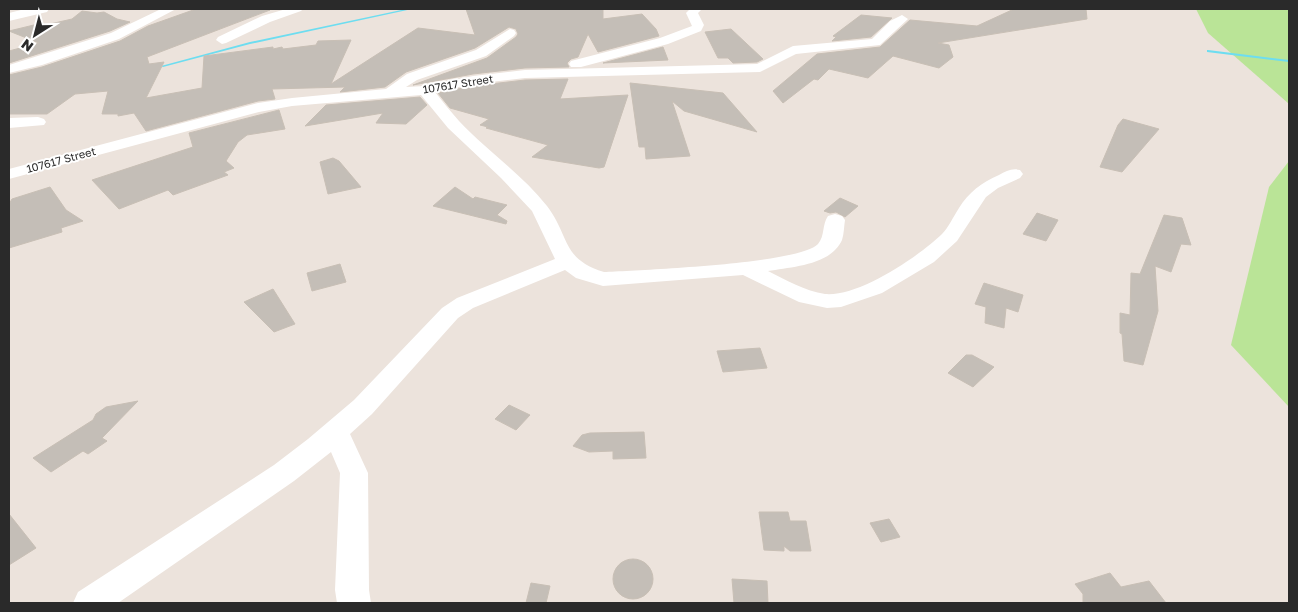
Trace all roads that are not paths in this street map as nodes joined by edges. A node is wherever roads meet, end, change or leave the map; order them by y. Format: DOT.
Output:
graph roads {
  1 [pos="42,9"];
  2 [pos="170,9"];
  3 [pos="297,9"];
  4 [pos="696,9"];
  5 [pos="9,17"];
  6 [pos="902,19"];
  7 [pos="510,33"];
  8 [pos="222,40"];
  9 [pos="9,69"];
  10 [pos="556,72"];
  11 [pos="425,90"];
  12 [pos="391,93"];
  13 [pos="38,122"];
  14 [pos="9,123"];
  15 [pos="9,174"];
  16 [pos="1014,174"];
  17 [pos="836,220"];
  18 [pos="567,262"];
  19 [pos="746,268"];
  20 [pos="335,432"];
  21 [pos="90,603"];
  22 [pos="354,603"];
  1 -- 5 [label="main road"];
  2 -- 9 [label="street"];
  3 -- 8 [label="street"];
  4 -- 10 [label="street"];
  6 -- 10 [label="street, 107617 Street"];
  7 -- 12 [label="street"];
  10 -- 11 [label="street, 107617 Street"];
  11 -- 12 [label="street, 107617 Street"];
  11 -- 18 [label="street"];
  12 -- 15 [label="street, 107617 Street"];
  13 -- 14 [label="street"];
  16 -- 19 [label="street"];
  17 -- 19 [label="street"];
  18 -- 19 [label="street"];
  18 -- 20 [label="street"];
  20 -- 21 [label="street"];
  20 -- 22 [label="street"];
}
